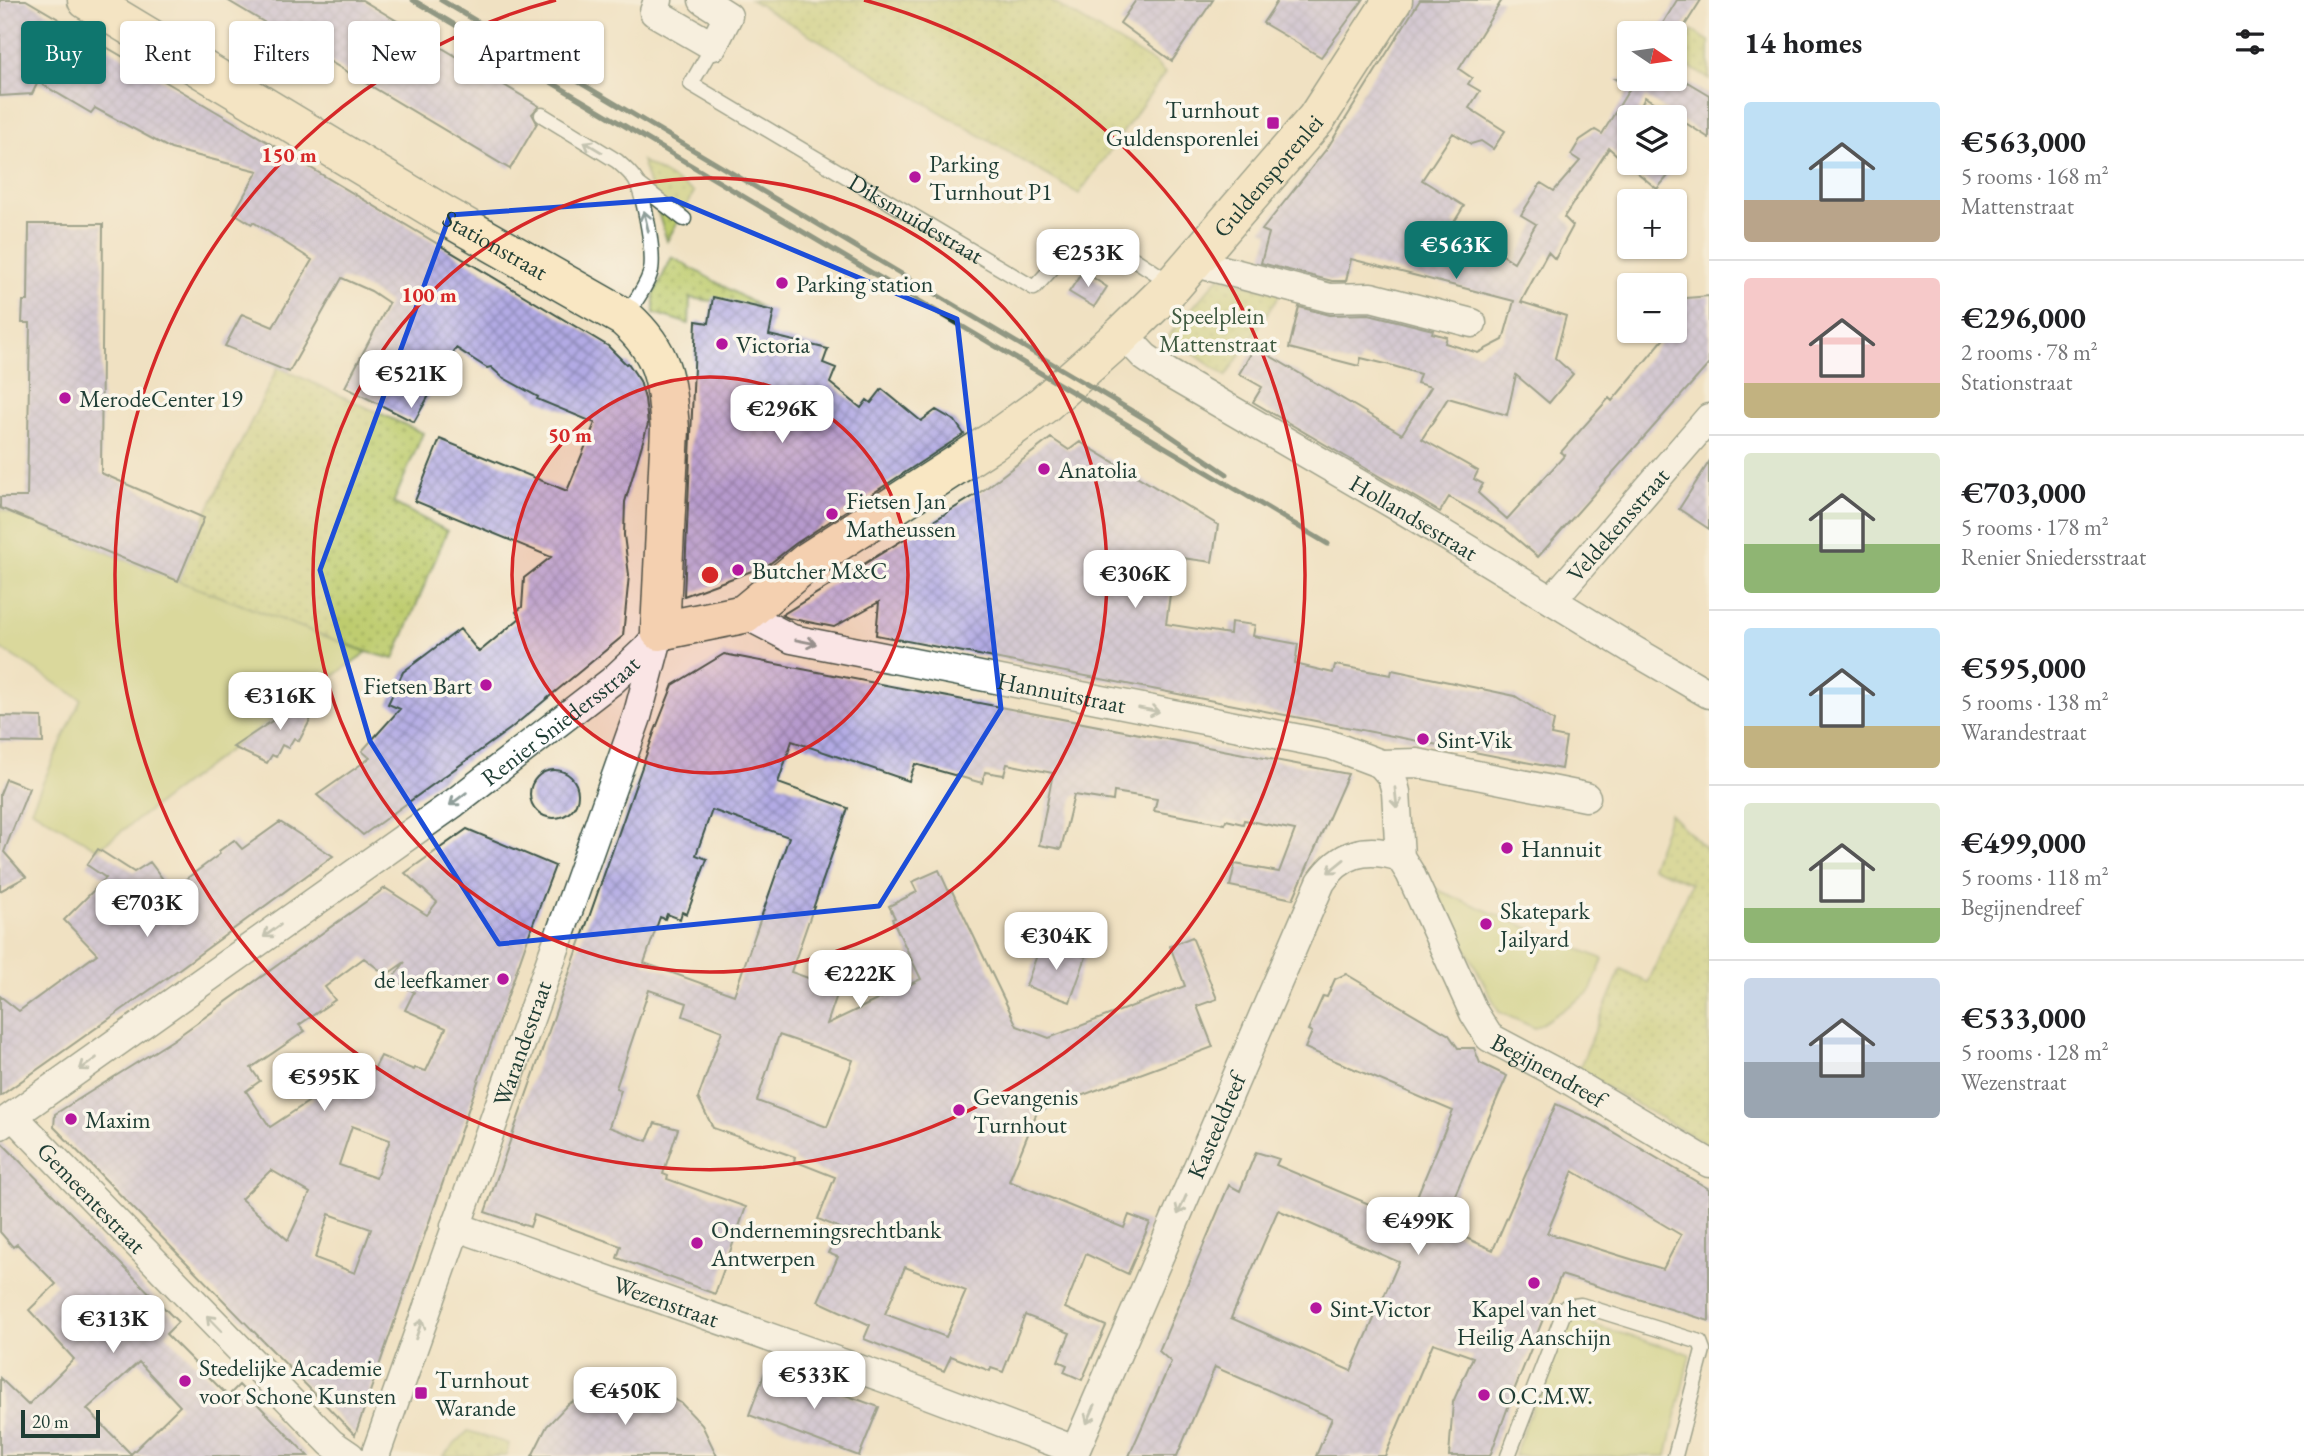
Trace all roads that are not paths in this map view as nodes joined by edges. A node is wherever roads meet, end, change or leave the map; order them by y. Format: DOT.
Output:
graph roads {
  1 [pos="87,0"];
  2 [pos="658,0"];
  3 [pos="703,0"];
  4 [pos="1393,0"];
  5 [pos="713,46"];
  6 [pos="542,115"];
  7 [pos="638,184"];
  8 [pos="684,219"];
  9 [pos="1183,273"];
  10 [pos="625,318"];
  11 [pos="1472,323"];
  12 [pos="1123,334"];
  13 [pos="1709,418"];
  14 [pos="1552,600"];
  15 [pos="744,614"];
  16 [pos="660,631"];
  17 [pos="1709,694"];
  18 [pos="1381,764"];
  19 [pos="1586,797"];
  20 [pos="1399,857"];
  21 [pos="7,1121"];
  22 [pos="1709,1163"];
  23 [pos="455,1226"];
  24 [pos="1074,1453"];
  25 [pos="350,1456"];
  26 [pos="375,1456"];
  27 [pos="1508,1456"];
  28 [pos="1675,1456"];
  1 -- 10 [label="street, Stationstraat"];
  2 -- 5 [label="street"];
  3 -- 5 [label="street, Diksmuidestraat"];
  4 -- 9 [label="street, Guldensporenlei"];
  5 -- 9 [label="lane, Diksmuidestraat"];
  7 -- 6 [label="lane, one-way"];
  7 -- 8 [label="lane"];
  10 -- 7 [label="lane, one-way"];
  9 -- 11 [label="street"];
  9 -- 12 [label="street, Guldensporenlei"];
  10 -- 16 [label="street, Stationstraat"];
  12 -- 14 [label="street, Hollandsestraat"];
  12 -- 15 [label="street"];
  13 -- 14 [label="street, Veldekensstraat"];
  14 -- 17 [label="street, Hollandsestraat"];
  15 -- 16 [label="street"];
  15 -- 18 [label="street, Hannuitstraat, one-way"];
  16 -- 21 [label="street, Renier Sniedersstraat, one-way"];
  16 -- 23 [label="street, Warandestraat"];
  18 -- 19 [label="street, Hannuitstraat"];
  18 -- 20 [label="street, one-way"];
  20 -- 22 [label="street, Begijnendreef"];
  20 -- 24 [label="street, Kasteeldreef, one-way"];
  25 -- 21 [label="street, Gemeentestraat, one-way"];
  23 -- 24 [label="street, Wezenstraat"];
  26 -- 23 [label="street, Warandestraat, one-way"];
  27 -- 28 [label="lane"];
}
